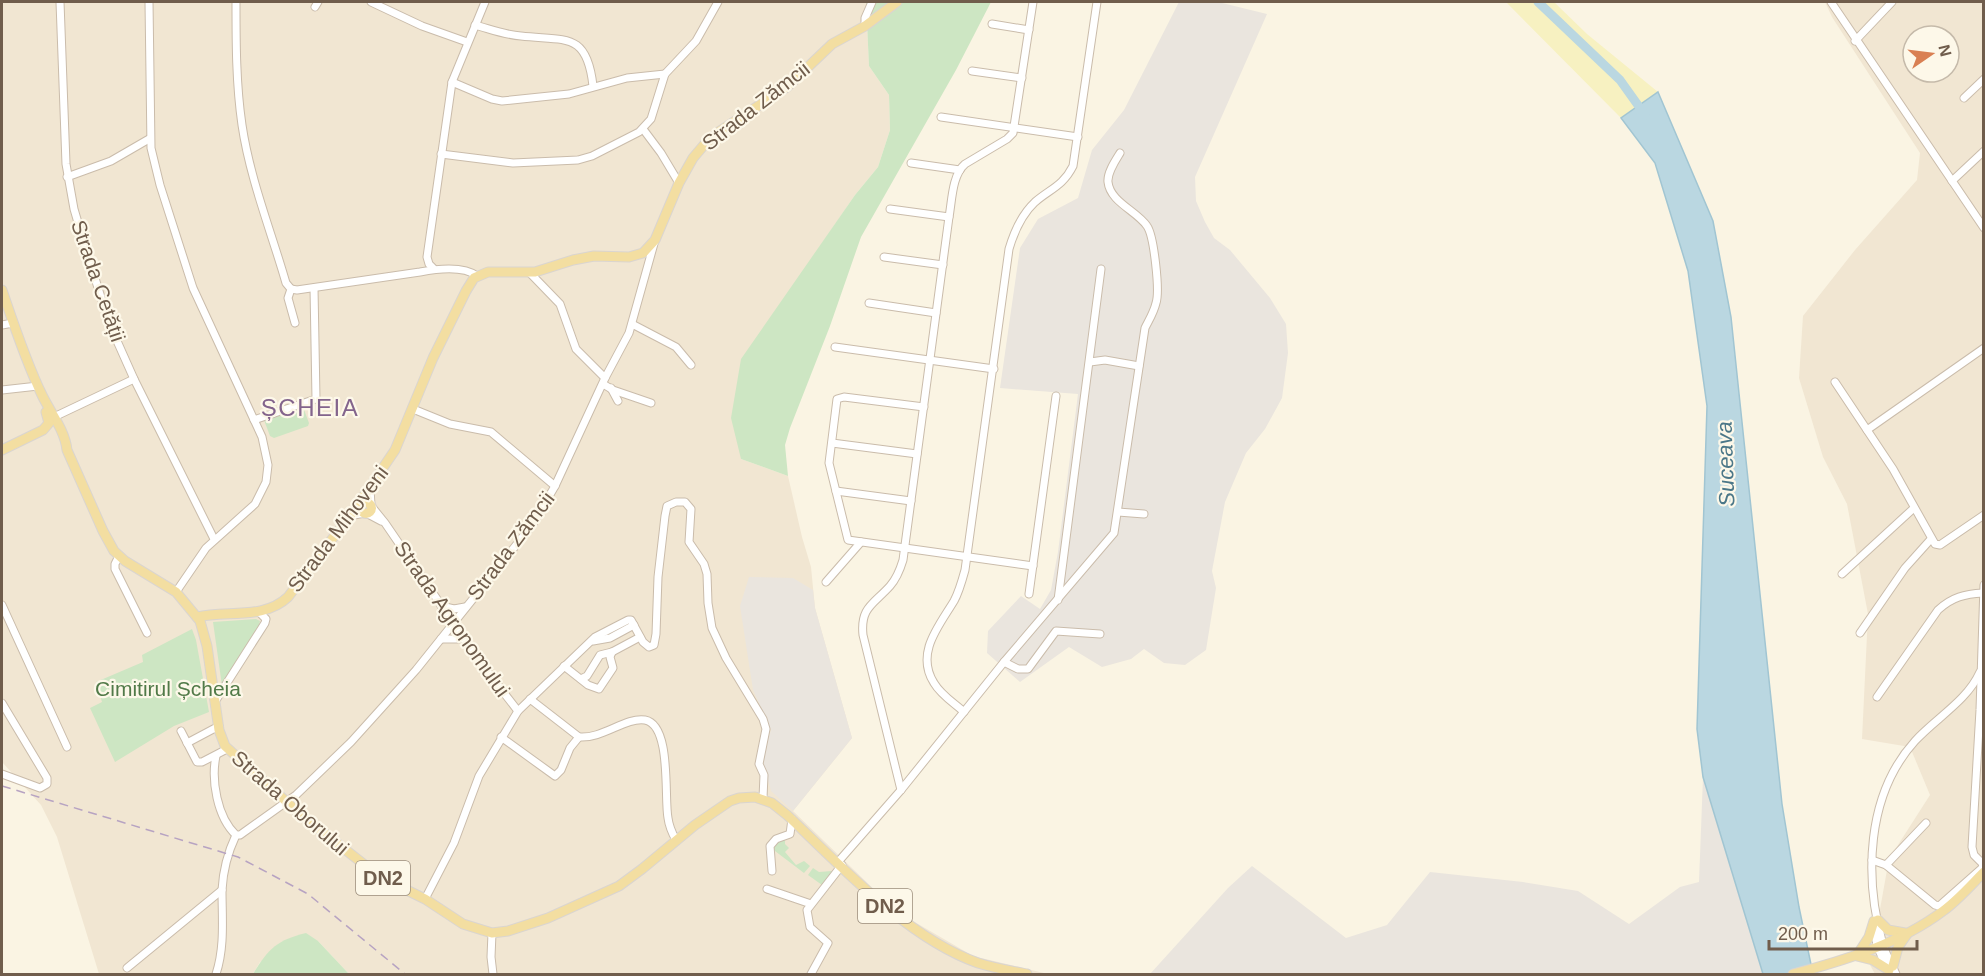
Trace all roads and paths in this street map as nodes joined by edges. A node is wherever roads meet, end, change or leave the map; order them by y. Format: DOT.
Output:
graph roads {
  1 [pos="60,2"];
  2 [pos="149,2"];
  3 [pos="236,2"];
  4 [pos="371,2"];
  5 [pos="390,2"];
  6 [pos="485,2"];
  7 [pos="718,2"];
  8 [pos="872,2"];
  9 [pos="897,2"];
  10 [pos="1033,2"];
  11 [pos="1097,2"];
  12 [pos="1831,2"];
  13 [pos="1892,2"];
  14 [pos="387,9"];
  15 [pos="992,24"];
  16 [pos="475,25"];
  17 [pos="865,26"];
  18 [pos="1029,30"];
  19 [pos="1856,40"];
  20 [pos="467,42"];
  21 [pos="972,71"];
  22 [pos="665,74"];
  23 [pos="1022,78"];
  24 [pos="1983,79"];
  25 [pos="452,82"];
  26 [pos="593,87"];
  27 [pos="1964,98"];
  28 [pos="941,117"];
  29 [pos="1015,128"];
  30 [pos="643,129"];
  31 [pos="1078,136"];
  32 [pos="149,139"];
  33 [pos="1983,151"];
  34 [pos="1120,153"];
  35 [pos="441,154"];
  36 [pos="911,163"];
  37 [pos="960,170"];
  38 [pos="67,177"];
  39 [pos="1952,182"];
  40 [pos="679,183"];
  41 [pos="890,209"];
  42 [pos="949,217"];
  43 [pos="1983,228"];
  44 [pos="655,240"];
  45 [pos="632,256"];
  46 [pos="884,257"];
  47 [pos="649,262"];
  48 [pos="943,265"];
  49 [pos="433,268"];
  50 [pos="1101,269"];
  51 [pos="530,273"];
  52 [pos="477,276"];
  53 [pos="314,288"];
  54 [pos="291,289"];
  55 [pos="3,297"];
  56 [pos="869,303"];
  57 [pos="936,313"];
  58 [pos="13,322"];
  59 [pos="295,323"];
  60 [pos="632,324"];
  61 [pos="2,325"];
  62 [pos="835,347"];
  63 [pos="1983,348"];
  64 [pos="930,361"];
  65 [pos="1090,362"];
  66 [pos="691,365"];
  67 [pos="1139,366"];
  68 [pos="994,369"];
  69 [pos="134,379"];
  70 [pos="604,381"];
  71 [pos="1835,382"];
  72 [pos="38,386"];
  73 [pos="610,388"];
  74 [pos="2,390"];
  75 [pos="1056,396"];
  76 [pos="43,398"];
  77 [pos="618,401"];
  78 [pos="651,403"];
  79 [pos="924,407"];
  80 [pos="413,409"];
  81 [pos="54,417"];
  82 [pos="254,420"];
  83 [pos="43,430"];
  84 [pos="1867,430"];
  85 [pos="831,443"];
  86 [pos="2,450"];
  87 [pos="67,450"];
  88 [pos="917,454"];
  89 [pos="555,486"];
  90 [pos="836,491"];
  91 [pos="911,501"];
  92 [pos="365,507"];
  93 [pos="1914,508"];
  94 [pos="1119,512"];
  95 [pos="1144,514"];
  96 [pos="1983,515"];
  97 [pos="214,539"];
  98 [pos="1931,539"];
  99 [pos="861,542"];
  100 [pos="904,547"];
  101 [pos="119,556"];
  102 [pos="968,556"];
  103 [pos="1033,566"];
  104 [pos="1842,574"];
  105 [pos="826,582"];
  106 [pos="1983,585"];
  107 [pos="176,592"];
  108 [pos="1983,593"];
  109 [pos="1029,594"];
  110 [pos="1058,600"];
  111 [pos="2,605"];
  112 [pos="465,607"];
  113 [pos="443,609"];
  114 [pos="258,611"];
  115 [pos="197,617"];
  116 [pos="453,623"];
  117 [pos="147,633"];
  118 [pos="1860,633"];
  119 [pos="1100,634"];
  120 [pos="640,637"];
  121 [pos="442,638"];
  122 [pos="464,639"];
  123 [pos="612,652"];
  124 [pos="1004,662"];
  125 [pos="564,666"];
  126 [pos="1982,669"];
  127 [pos="581,679"];
  128 [pos="1877,697"];
  129 [pos="530,699"];
  130 [pos="216,700"];
  131 [pos="2,703"];
  132 [pos="518,711"];
  133 [pos="964,712"];
  134 [pos="219,726"];
  135 [pos="181,731"];
  136 [pos="501,737"];
  137 [pos="579,737"];
  138 [pos="187,743"];
  139 [pos="66,747"];
  140 [pos="227,749"];
  141 [pos="216,756"];
  142 [pos="2,774"];
  143 [pos="901,790"];
  144 [pos="763,798"];
  145 [pos="287,802"];
  146 [pos="792,819"];
  147 [pos="1926,823"];
  148 [pos="236,835"];
  149 [pos="676,840"];
  150 [pos="1872,860"];
  151 [pos="840,864"];
  152 [pos="1886,865"];
  153 [pos="772,871"];
  154 [pos="1983,872"];
  155 [pos="222,890"];
  156 [pos="767,890"];
  157 [pos="425,899"];
  158 [pos="811,904"];
  159 [pos="1876,921"];
  160 [pos="492,933"];
  161 [pos="1908,933"];
  162 [pos="1880,945"];
  163 [pos="1857,956"];
  164 [pos="127,968"];
  165 [pos="1893,971"];
  166 [pos="216,975"];
  167 [pos="493,975"];
  168 [pos="811,975"];
  169 [pos="1027,975"];
  170 [pos="1792,975"];
  1 -- 38 [label="street, Strada Cetății"];
  2 -- 32 [label="street"];
  3 -- 54 [label="street"];
  4 -- 14 [label="street"];
  5 -- 14 [label="street"];
  6 -- 16 [label="street"];
  7 -- 22 [label="street"];
  8 -- 17 [label="street"];
  9 -- 17 [label="main road, Strada Zămcii"];
  10 -- 18 [label="street"];
  11 -- 31 [label="street"];
  12 -- 19 [label="street"];
  13 -- 19 [label="street"];
  14 -- 20 [label="street"];
  15 -- 18 [label="street"];
  16 -- 20 [label="street"];
  16 -- 26 [label="street"];
  17 -- 40 [label="main road, Strada Zămcii"];
  18 -- 23 [label="street"];
  19 -- 39 [label="street"];
  20 -- 25 [label="street"];
  21 -- 23 [label="street"];
  22 -- 26 [label="street"];
  22 -- 30 [label="street"];
  23 -- 29 [label="street"];
  24 -- 27 [label="street"];
  25 -- 26 [label="street"];
  25 -- 35 [label="street"];
  28 -- 29 [label="street"];
  29 -- 31 [label="street"];
  29 -- 37 [label="street"];
  30 -- 35 [label="street"];
  30 -- 40 [label="street"];
  31 -- 68 [label="street"];
  32 -- 38 [label="street"];
  32 -- 82 [label="street"];
  33 -- 39 [label="street"];
  34 -- 67 [label="street"];
  35 -- 49 [label="street"];
  36 -- 37 [label="street"];
  37 -- 42 [label="street"];
  38 -- 69 [label="street, Strada Cetății"];
  39 -- 43 [label="street"];
  40 -- 44 [label="main road, Strada Zămcii"];
  41 -- 42 [label="street"];
  42 -- 48 [label="street"];
  44 -- 45 [label="main road"];
  44 -- 47 [label="street, Strada Zămcii"];
  45 -- 47 [label="street"];
  45 -- 51 [label="main road"];
  46 -- 48 [label="street"];
  47 -- 60 [label="street, Strada Zămcii"];
  48 -- 57 [label="street"];
  49 -- 52 [label="street"];
  49 -- 53 [label="street"];
  50 -- 65 [label="street"];
  51 -- 52 [label="main road"];
  51 -- 70 [label="street"];
  52 -- 80 [label="main road, Strada Mihoveni"];
  53 -- 54 [label="street"];
  53 -- 82 [label="street"];
  54 -- 59 [label="street"];
  55 -- 58 [label="main road"];
  56 -- 57 [label="street"];
  57 -- 64 [label="street"];
  58 -- 61 [label="street"];
  58 -- 72 [label="main road"];
  60 -- 66 [label="street"];
  60 -- 70 [label="street, Strada Zămcii"];
  62 -- 64 [label="street"];
  63 -- 84 [label="street"];
  64 -- 68 [label="street"];
  64 -- 79 [label="street"];
  65 -- 67 [label="street"];
  65 -- 110 [label="street"];
  67 -- 94 [label="street"];
  68 -- 102 [label="street"];
  69 -- 81 [label="street"];
  69 -- 97 [label="street, Strada Cetății"];
  70 -- 73 [label="street"];
  70 -- 89 [label="street, Strada Zămcii"];
  71 -- 84 [label="street"];
  72 -- 74 [label="street"];
  72 -- 76 [label="main road"];
  73 -- 77 [label="street"];
  73 -- 78 [label="street"];
  75 -- 103 [label="street"];
  76 -- 81 [label="main road"];
  76 -- 83 [label="main road"];
  79 -- 85 [label="street"];
  79 -- 88 [label="street"];
  80 -- 89 [label="street"];
  80 -- 92 [label="main road, Strada Mihoveni"];
  81 -- 87 [label="main road"];
  82 -- 97 [label="street"];
  83 -- 86 [label="main road"];
  83 -- 87 [label="main road, DN2"];
  84 -- 93 [label="street"];
  85 -- 88 [label="street"];
  85 -- 90 [label="street"];
  87 -- 101 [label="main road, DN2"];
  88 -- 91 [label="street"];
  89 -- 112 [label="street, Strada Zămcii"];
  90 -- 91 [label="street"];
  90 -- 99 [label="street"];
  91 -- 100 [label="street"];
  92 -- 113 [label="street, Strada Agronomului"];
  92 -- 114 [label="main road, Strada Mihoveni"];
  93 -- 98 [label="street"];
  93 -- 104 [label="street"];
  94 -- 95 [label="street"];
  94 -- 110 [label="street"];
  96 -- 98 [label="street"];
  97 -- 107 [label="street"];
  98 -- 118 [label="street"];
  99 -- 100 [label="street"];
  99 -- 105 [label="street"];
  100 -- 102 [label="street"];
  100 -- 143 [label="street"];
  101 -- 107 [label="main road, DN2"];
  101 -- 117 [label="street"];
  102 -- 103 [label="street"];
  102 -- 133 [label="street"];
  103 -- 109 [label="street"];
  106 -- 108 [label="street"];
  107 -- 115 [label="main road, DN2"];
  108 -- 126 [label="street"];
  108 -- 128 [label="street"];
  110 -- 124 [label="street"];
  111 -- 139 [label="street"];
  112 -- 113 [label="street"];
  112 -- 116 [label="street, Strada Zămcii"];
  113 -- 116 [label="street, Strada Agronomului"];
  113 -- 121 [label="street"];
  114 -- 115 [label="main road, Strada Mihoveni"];
  114 -- 130 [label="street"];
  115 -- 130 [label="main road, Strada Oborului / DN2"];
  116 -- 121 [label="street, Strada Zămcii"];
  116 -- 122 [label="street, Strada Agronomului"];
  119 -- 124 [label="street"];
  120 -- 123 [label="street"];
  120 -- 125 [label="street, Strada Agronomului"];
  120 -- 144 [label="street"];
  121 -- 122 [label="street"];
  121 -- 145 [label="street, Strada Zămcii"];
  122 -- 132 [label="street, Strada Agronomului"];
  123 -- 127 [label="street"];
  123 -- 127 [label="street"];
  124 -- 133 [label="street"];
  125 -- 127 [label="street"];
  125 -- 129 [label="street, Strada Agronomului"];
  126 -- 150 [label="street"];
  126 -- 152 [label="street"];
  129 -- 132 [label="street, Strada Agronomului"];
  129 -- 137 [label="street, Strada Agronomului"];
  130 -- 134 [label="main road, Strada Oborului / DN2"];
  131 -- 142 [label="street"];
  132 -- 136 [label="street, Strada Agronomului"];
  133 -- 143 [label="street"];
  134 -- 138 [label="street"];
  134 -- 140 [label="main road, Strada Oborului / DN2"];
  135 -- 138 [label="street"];
  136 -- 137 [label="street"];
  136 -- 157 [label="street, Strada Agronomului"];
  137 -- 149 [label="street"];
  138 -- 141 [label="street"];
  140 -- 141 [label="street"];
  140 -- 145 [label="main road, Strada Oborului / DN2"];
  141 -- 148 [label="street"];
  143 -- 151 [label="street"];
  144 -- 146 [label="main road, DN2"];
  144 -- 149 [label="main road"];
  145 -- 148 [label="street, Strada Zămcii"];
  145 -- 157 [label="main road, Strada Oborului / DN2"];
  146 -- 151 [label="main road, DN2"];
  146 -- 153 [label="street"];
  147 -- 152 [label="street"];
  148 -- 155 [label="street"];
  149 -- 160 [label="main road"];
  150 -- 152 [label="street"];
  150 -- 159 [label="street"];
  151 -- 158 [label="street"];
  151 -- 169 [label="main road, DN2"];
  154 -- 161 [label="main road"];
  155 -- 164 [label="street"];
  155 -- 166 [label="street"];
  156 -- 158 [label="street"];
  157 -- 160 [label="main road, Strada Oborului / DN2"];
  158 -- 168 [label="street"];
  159 -- 161 [label="main road"];
  159 -- 162 [label="street"];
  159 -- 163 [label="main road"];
  160 -- 167 [label="street"];
  161 -- 162 [label="main road"];
  161 -- 165 [label="main road"];
  162 -- 163 [label="main road"];
  162 -- 165 [label="street"];
  163 -- 165 [label="main road"];
  163 -- 170 [label="main road"];
}
